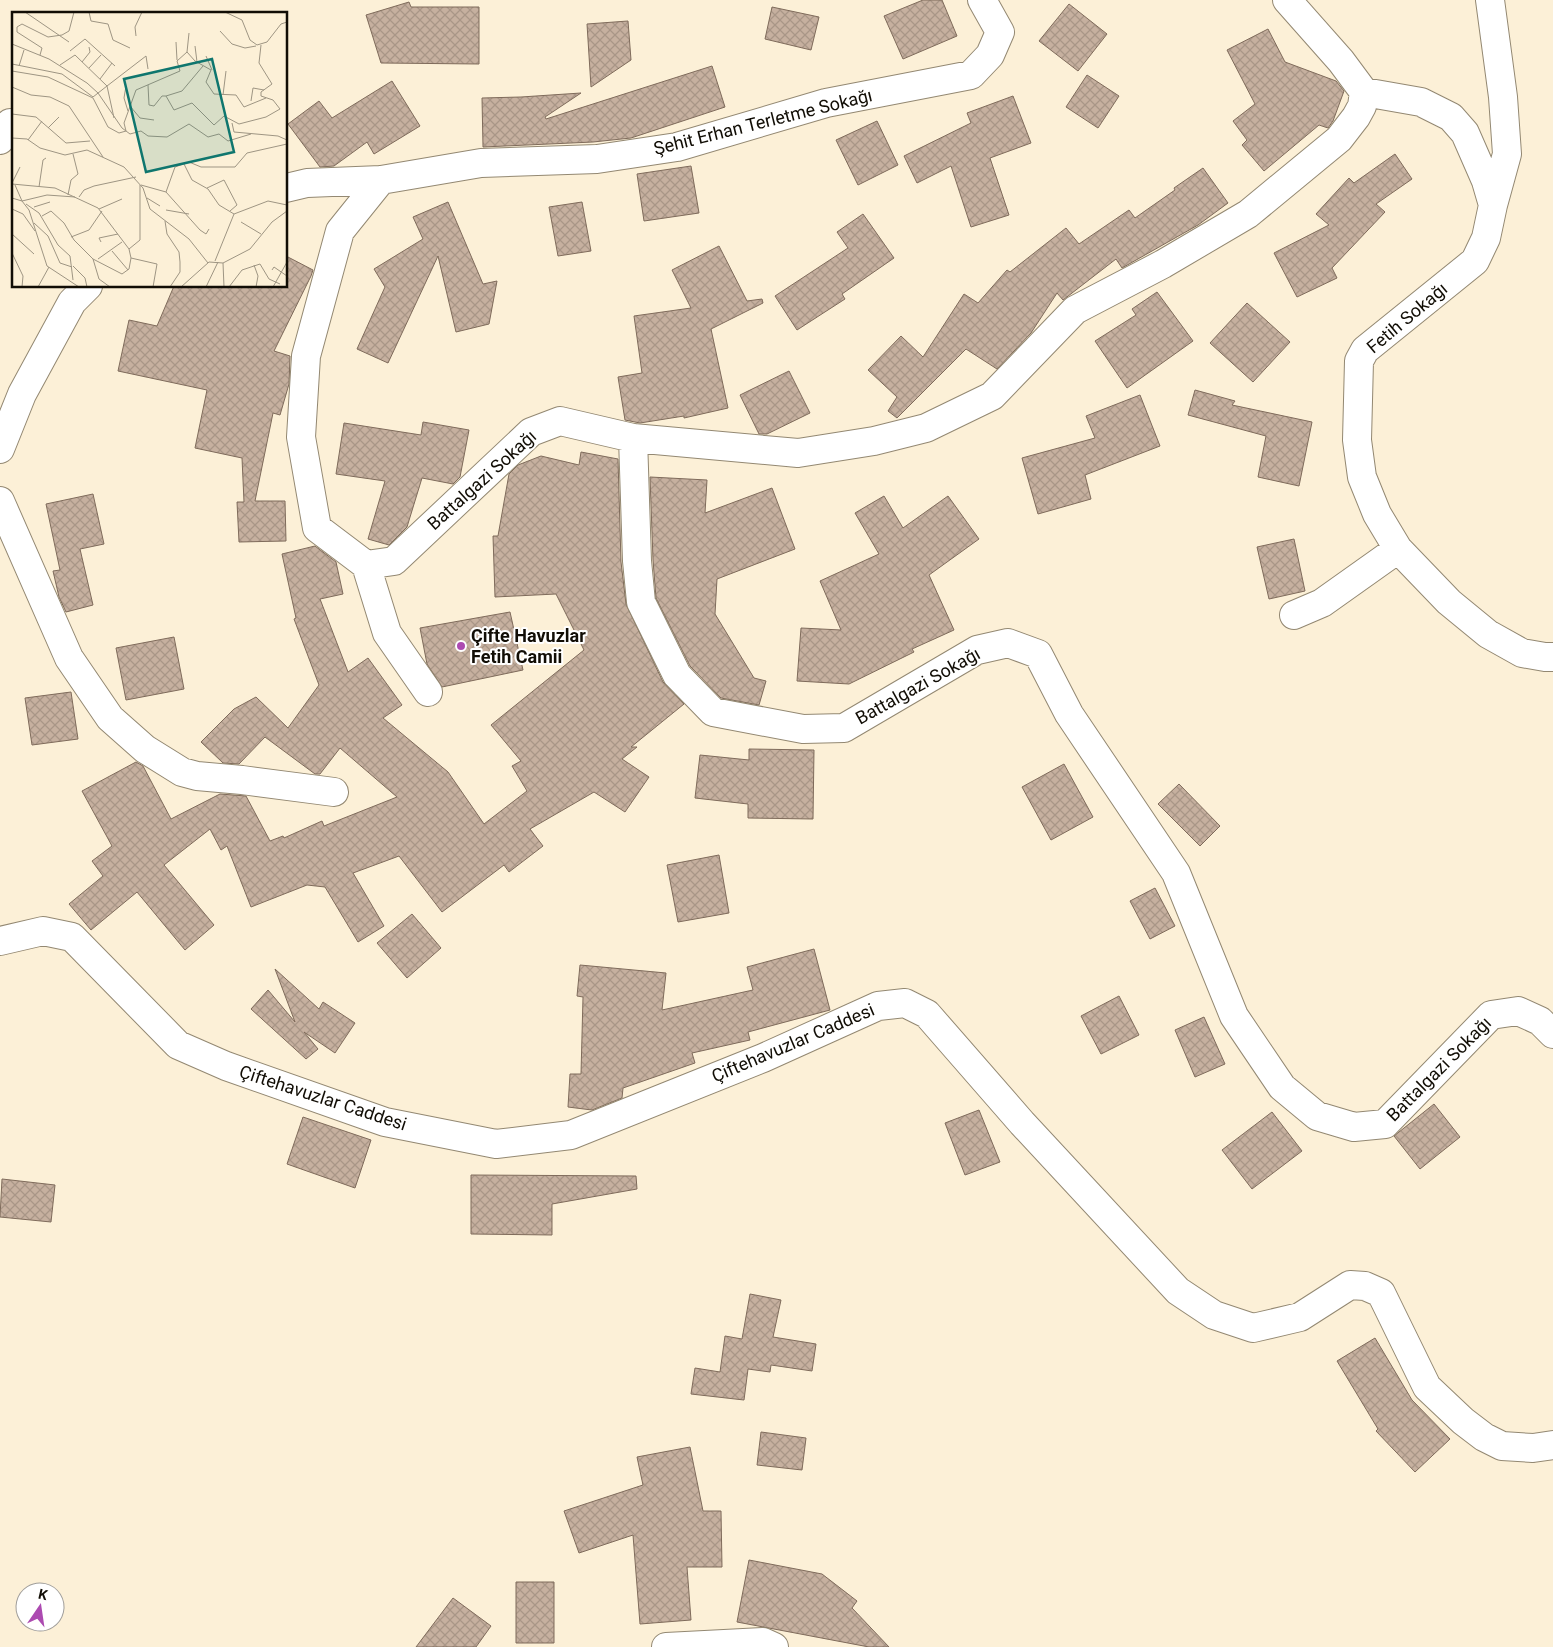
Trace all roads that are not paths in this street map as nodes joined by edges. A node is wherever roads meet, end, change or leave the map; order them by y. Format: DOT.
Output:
graph roads {
  1 [pos="982,0"];
  2 [pos="1287,0"];
  3 [pos="1490,0"];
  4 [pos="1364,92"];
  5 [pos="381,180"];
  6 [pos="288,188"];
  7 [pos="1492,205"];
  8 [pos="86,288"];
  9 [pos="634,438"];
  10 [pos="0,449"];
  11 [pos="0,501"];
  12 [pos="1398,549"];
  13 [pos="366,566"];
  14 [pos="1294,615"];
  15 [pos="1553,657"];
  16 [pos="428,692"];
  17 [pos="334,792"];
  18 [pos="0,942"];
  19 [pos="1553,1034"];
  20 [pos="1553,1446"];
  21 [pos="667,1647"];
  22 [pos="774,1647"];
  1 -- 5 [label="street, Şehit Erhan Terletme Sokağı"];
  2 -- 4 [label="street"];
  3 -- 7 [label="street"];
  4 -- 7 [label="street, Fetih Sokağı"];
  4 -- 9 [label="street"];
  5 -- 6 [label="street, Şehit Erhan Terletme Sokağı"];
  5 -- 13 [label="street"];
  7 -- 12 [label="street, Fetih Sokağı"];
  8 -- 10 [label="street"];
  9 -- 13 [label="street, Battalgazi Sokağı"];
  9 -- 19 [label="street, Battalgazi Sokağı"];
  11 -- 17 [label="street"];
  12 -- 14 [label="street"];
  12 -- 15 [label="street, Fetih Sokağı"];
  13 -- 16 [label="street"];
  18 -- 20 [label="street, Çiftehavuzlar Caddesi"];
  21 -- 22 [label="street"];
}
